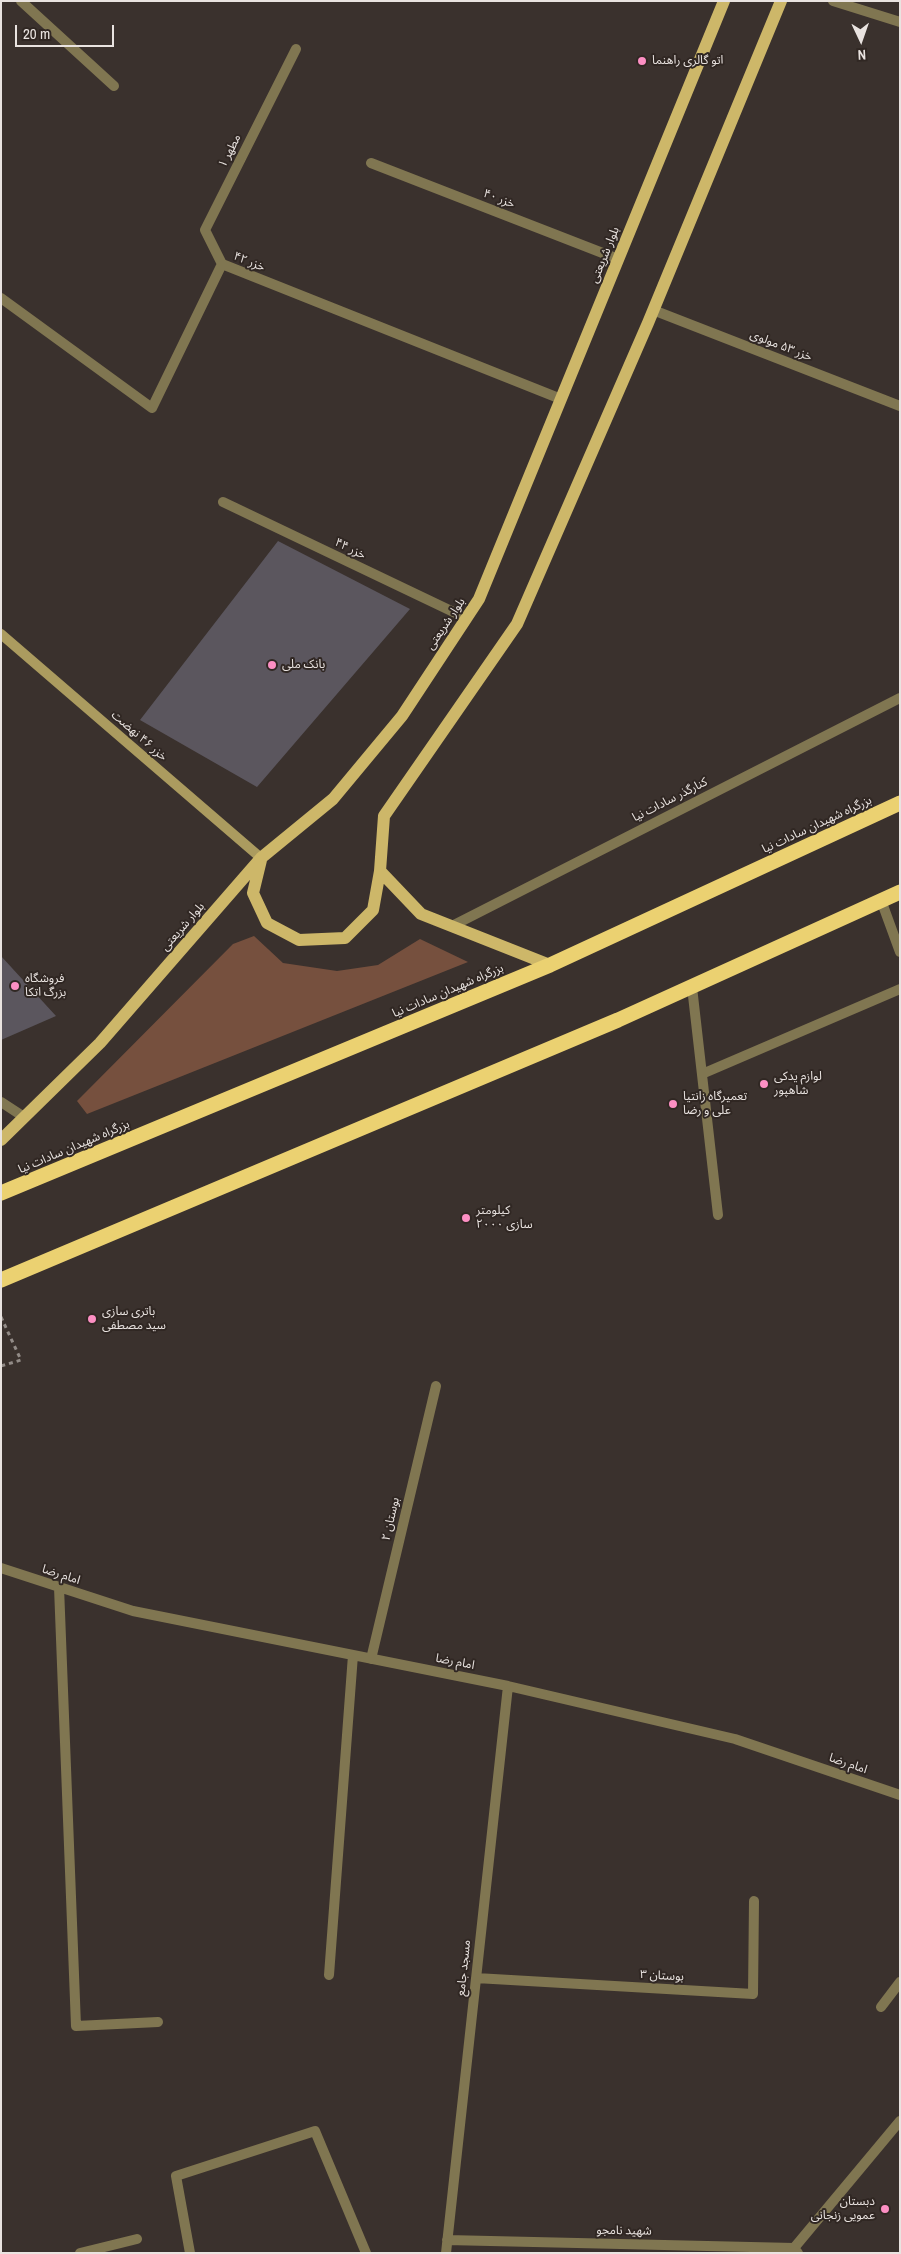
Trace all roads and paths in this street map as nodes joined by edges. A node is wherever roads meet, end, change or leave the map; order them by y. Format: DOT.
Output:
graph roads {
  1 [pos="21,1"];
  2 [pos="724,1"];
  3 [pos="781,1"];
  4 [pos="833,1"];
  5 [pos="900,22"];
  6 [pos="296,49"];
  7 [pos="114,86"];
  8 [pos="370,163"];
  9 [pos="618,259"];
  10 [pos="222,264"];
  11 [pos="1,298"];
  12 [pos="653,310"];
  13 [pos="561,399"];
  14 [pos="900,406"];
  15 [pos="223,502"];
  16 [pos="466,618"];
  17 [pos="1,634"];
  18 [pos="900,698"];
  19 [pos="900,804"];
  20 [pos="261,858"];
  21 [pos="380,870"];
  22 [pos="900,892"];
  23 [pos="881,900"];
  24 [pos="452,926"];
  25 [pos="900,952"];
  26 [pos="550,965"];
  27 [pos="692,987"];
  28 [pos="900,989"];
  29 [pos="702,1074"];
  30 [pos="1,1102"];
  31 [pos="24,1117"];
  32 [pos="1,1140"];
  33 [pos="1,1193"];
  34 [pos="718,1215"];
  35 [pos="1,1280"];
  36 [pos="1,1317"];
  37 [pos="1,1366"];
  38 [pos="436,1386"];
  39 [pos="1,1568"];
  40 [pos="59,1587"];
  41 [pos="353,1655"];
  42 [pos="371,1659"];
  43 [pos="508,1686"];
  44 [pos="900,1795"];
  45 [pos="754,1901"];
  46 [pos="329,1975"];
  47 [pos="476,1978"];
  48 [pos="900,1982"];
  49 [pos="882,2007"];
  50 [pos="158,2022"];
  51 [pos="900,2121"];
  52 [pos="138,2238"];
  53 [pos="447,2240"];
  54 [pos="796,2250"];
  55 [pos="80,2253"];
  56 [pos="190,2253"];
  57 [pos="366,2253"];
  58 [pos="446,2253"];
  1 -- 7 [label="street"];
  2 -- 9 [label="main road, بلوار شریعتی"];
  3 -- 12 [label="main road"];
  4 -- 5 [label="street"];
  6 -- 10 [label="street, مطهر ۱"];
  8 -- 9 [label="street, خزر ۴۰"];
  9 -- 13 [label="main road, بلوار شریعتی"];
  10 -- 11 [label="street, خزر ۴۲"];
  10 -- 13 [label="street, خزر ۴۲"];
  12 -- 14 [label="street, خزر ۵۳ مولوی"];
  12 -- 21 [label="main road"];
  13 -- 16 [label="main road, بلوار شریعتی"];
  15 -- 16 [label="street, خزر ۴۴"];
  16 -- 20 [label="main road, بلوار شریعتی"];
  17 -- 20 [label="street, خزر ۴۶ نهضت"];
  18 -- 24 [label="street, کنارگذر سادات نیا"];
  19 -- 26 [label="highway, بزرگراه شهیدان سادات نیا"];
  20 -- 21 [label="main road"];
  20 -- 31 [label="main road, بلوار شریعتی"];
  21 -- 24 [label="main road"];
  22 -- 23 [label="highway"];
  23 -- 25 [label="street"];
  23 -- 27 [label="highway"];
  24 -- 26 [label="main road"];
  26 -- 33 [label="highway, بزرگراه شهیدان سادات نیا"];
  27 -- 29 [label="street"];
  27 -- 35 [label="highway"];
  28 -- 29 [label="street"];
  29 -- 34 [label="street"];
  30 -- 31 [label="street"];
  31 -- 32 [label="main road, بلوار شریعتی"];
  36 -- 37 [label="path"];
  38 -- 42 [label="street, بوستان ۲"];
  39 -- 40 [label="street, امام رضا"];
  40 -- 41 [label="street, امام رضا"];
  40 -- 50 [label="street"];
  41 -- 42 [label="street, امام رضا"];
  41 -- 46 [label="street"];
  42 -- 43 [label="street, امام رضا"];
  43 -- 44 [label="street, امام رضا"];
  43 -- 47 [label="street, مسجد جامع"];
  45 -- 47 [label="street, بوستان ۳"];
  47 -- 53 [label="street, مسجد جامع"];
  48 -- 49 [label="street"];
  51 -- 54 [label="street"];
  52 -- 55 [label="street"];
  53 -- 54 [label="street, شهید نامجو"];
  53 -- 58 [label="street, مسجد جامع"];
  56 -- 57 [label="street"];
}
